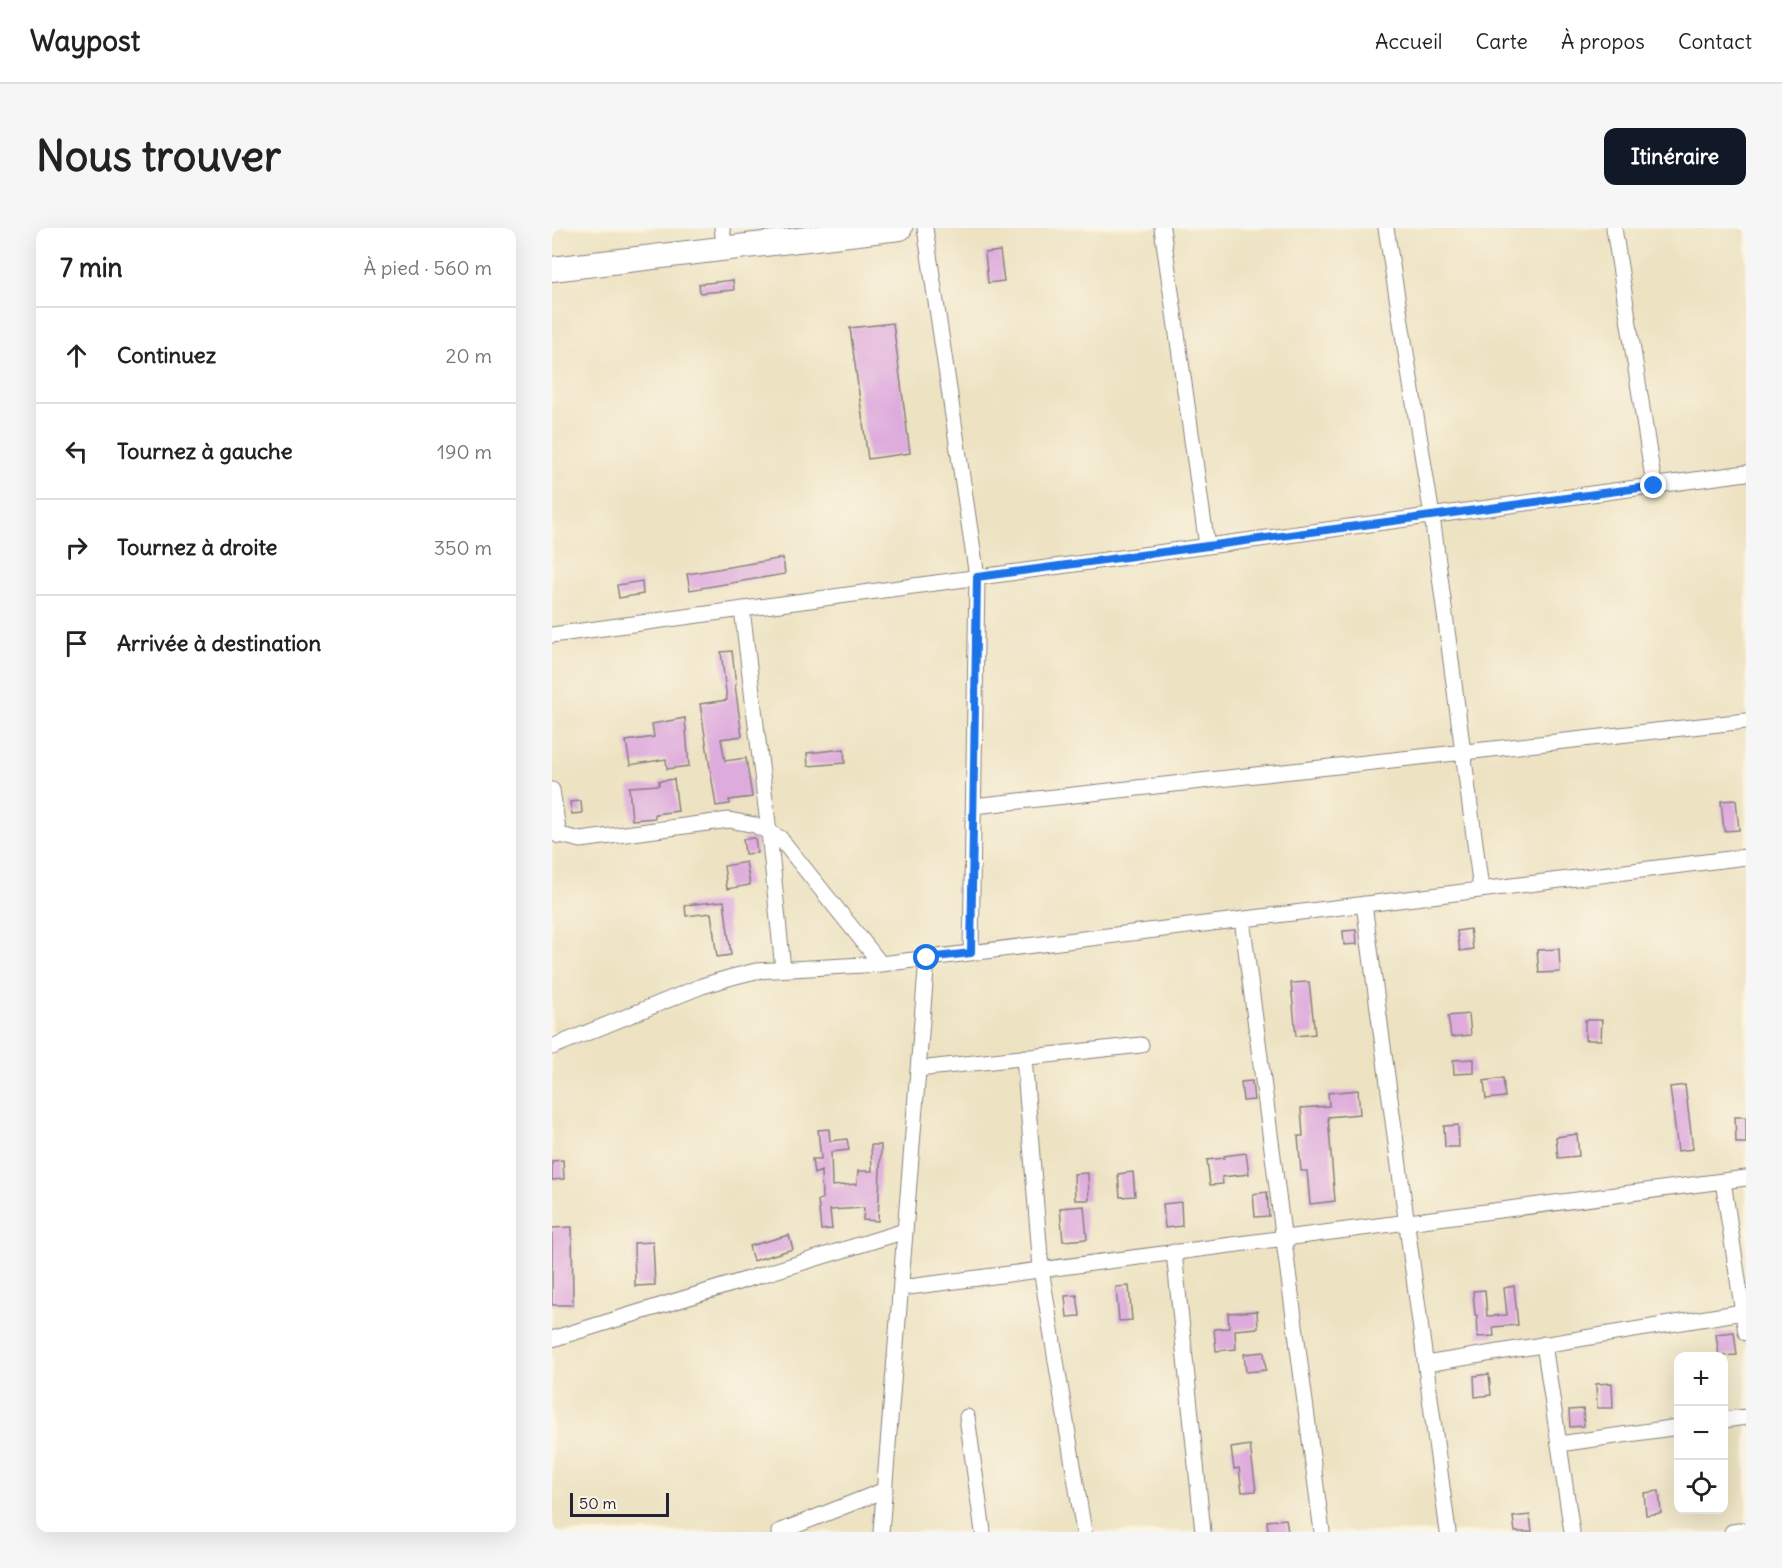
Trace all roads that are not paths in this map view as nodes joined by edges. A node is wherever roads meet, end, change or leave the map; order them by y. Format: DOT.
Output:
graph roads {
  1 [pos="900,228"];
  2 [pos="925,228"];
  3 [pos="1162,228"];
  4 [pos="1386,228"];
  5 [pos="1614,228"];
  6 [pos="723,238"];
  7 [pos="552,268"];
  8 [pos="1746,473"];
  9 [pos="1654,486"];
  10 [pos="1432,516"];
  11 [pos="1207,546"];
  12 [pos="977,577"];
  13 [pos="742,609"];
  14 [pos="552,634"];
  15 [pos="1746,721"];
  16 [pos="1463,752"];
  17 [pos="552,790"];
  18 [pos="974,806"];
  19 [pos="769,832"];
  20 [pos="556,835"];
  21 [pos="1746,857"];
  22 [pos="1481,889"];
  23 [pos="1364,904"];
  24 [pos="1242,919"];
  25 [pos="971,953"];
  26 [pos="927,958"];
  27 [pos="881,964"];
  28 [pos="783,969"];
  29 [pos="1140,1045"];
  30 [pos="552,1047"];
  31 [pos="1024,1058"];
  32 [pos="918,1069"];
  33 [pos="1746,1178"];
  34 [pos="1723,1181"];
  35 [pos="1407,1222"];
  36 [pos="905,1231"];
  37 [pos="1284,1238"];
  38 [pos="1174,1252"];
  39 [pos="1041,1269"];
  40 [pos="901,1288"];
  41 [pos="1743,1312"];
  42 [pos="1746,1334"];
  43 [pos="552,1339"];
  44 [pos="1544,1344"];
  45 [pos="1426,1364"];
  46 [pos="967,1417"];
  47 [pos="1746,1417"];
  48 [pos="1728,1419"];
  49 [pos="1674,1428"];
  50 [pos="1559,1444"];
  51 [pos="885,1490"];
  52 [pos="1746,1530"];
  53 [pos="779,1532"];
  54 [pos="881,1532"];
  55 [pos="983,1532"];
  56 [pos="1084,1532"];
  57 [pos="1203,1532"];
  58 [pos="1322,1532"];
  59 [pos="1448,1532"];
  60 [pos="1572,1532"];
  61 [pos="1732,1532"];
  1 -- 6 [label="main road"];
  2 -- 12 [label="street"];
  3 -- 11 [label="street"];
  4 -- 10 [label="street"];
  5 -- 9 [label="street"];
  6 -- 7 [label="main road"];
  8 -- 9 [label="street"];
  9 -- 10 [label="street"];
  10 -- 11 [label="street"];
  10 -- 16 [label="street"];
  11 -- 12 [label="street"];
  12 -- 13 [label="street"];
  12 -- 18 [label="street"];
  13 -- 14 [label="street"];
  13 -- 19 [label="street"];
  15 -- 16 [label="street"];
  16 -- 18 [label="street"];
  16 -- 22 [label="street"];
  17 -- 20 [label="street"];
  18 -- 25 [label="street"];
  19 -- 20 [label="street"];
  19 -- 27 [label="street"];
  19 -- 28 [label="street"];
  21 -- 22 [label="street"];
  22 -- 23 [label="street"];
  23 -- 24 [label="street"];
  23 -- 35 [label="street"];
  24 -- 25 [label="street"];
  24 -- 37 [label="street"];
  25 -- 26 [label="street"];
  26 -- 27 [label="street"];
  26 -- 32 [label="street"];
  27 -- 28 [label="street"];
  28 -- 30 [label="street"];
  29 -- 31 [label="street"];
  31 -- 32 [label="street"];
  31 -- 39 [label="street"];
  32 -- 36 [label="street"];
  33 -- 34 [label="street"];
  34 -- 35 [label="street"];
  34 -- 41 [label="street"];
  35 -- 37 [label="street"];
  35 -- 45 [label="street"];
  36 -- 40 [label="street"];
  36 -- 43 [label="street"];
  37 -- 38 [label="street"];
  37 -- 58 [label="street"];
  38 -- 39 [label="street"];
  38 -- 57 [label="street"];
  39 -- 40 [label="street"];
  39 -- 56 [label="street"];
  40 -- 51 [label="street"];
  41 -- 42 [label="street"];
  41 -- 44 [label="street"];
  44 -- 45 [label="street"];
  44 -- 50 [label="street"];
  45 -- 59 [label="street"];
  46 -- 55 [label="street"];
  47 -- 48 [label="street"];
  49 -- 50 [label="street"];
  50 -- 60 [label="street"];
  51 -- 53 [label="street"];
  51 -- 54 [label="street"];
  52 -- 61 [label="street"];
}
